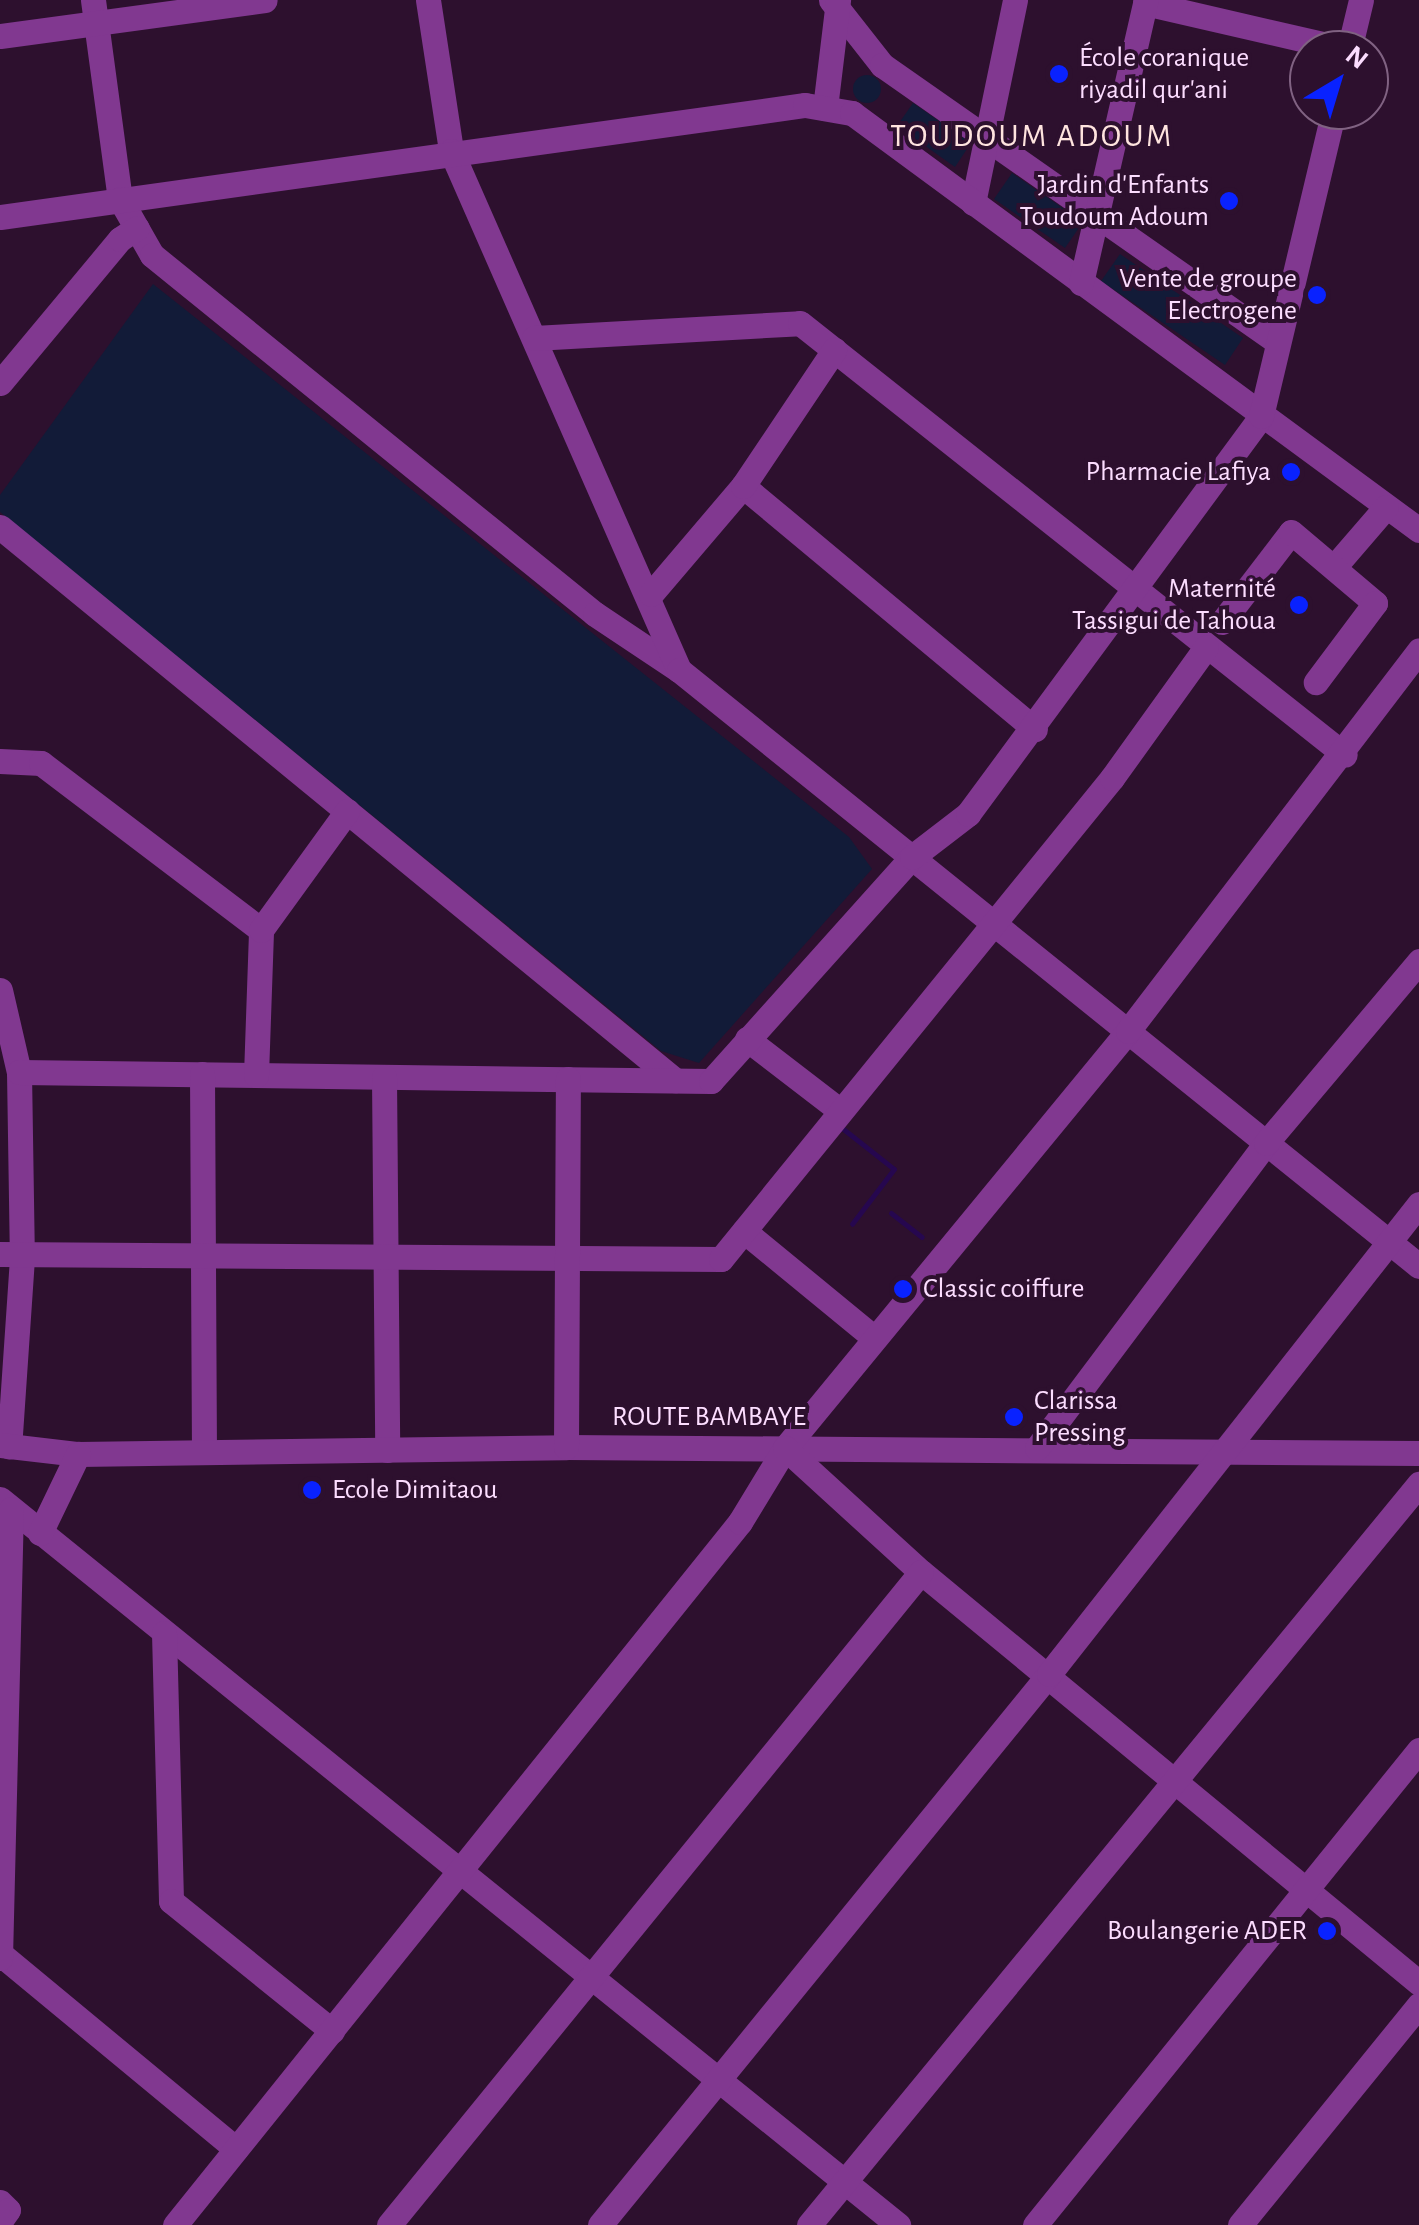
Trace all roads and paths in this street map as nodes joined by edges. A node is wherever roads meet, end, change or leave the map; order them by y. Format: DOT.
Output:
graph roads {
  1 [pos="265,0"];
  2 [pos="428,0"];
  3 [pos="1015,0"];
  4 [pos="1361,0"];
  5 [pos="1146,1"];
  6 [pos="835,2"];
  7 [pos="95,12"];
  8 [pos="1354,30"];
  9 [pos="0,36"];
  10 [pos="1289,36"];
  11 [pos="825,108"];
  12 [pos="1329,130"];
  13 [pos="986,138"];
  14 [pos="451,151"];
  15 [pos="120,199"];
  16 [pos="973,203"];
  17 [pos="0,216"];
  18 [pos="1097,216"];
  19 [pos="136,228"];
  20 [pos="1082,283"];
  21 [pos="534,338"];
  22 [pos="1277,342"];
  23 [pos="834,350"];
  24 [pos="0,383"];
  25 [pos="1260,416"];
  26 [pos="743,486"];
  27 [pos="1386,507"];
  28 [pos="0,526"];
  29 [pos="1419,530"];
  30 [pos="1335,566"];
  31 [pos="1139,590"];
  32 [pos="651,594"];
  33 [pos="1222,622"];
  34 [pos="1206,647"];
  35 [pos="1419,650"];
  36 [pos="680,670"];
  37 [pos="1316,682"];
  38 [pos="1035,729"];
  39 [pos="1345,755"];
  40 [pos="0,760"];
  41 [pos="347,811"];
  42 [pos="912,858"];
  43 [pos="993,922"];
  44 [pos="261,930"];
  45 [pos="1419,961"];
  46 [pos="0,990"];
  47 [pos="1128,1032"];
  48 [pos="748,1039"];
  49 [pos="19,1072"];
  50 [pos="202,1074"];
  51 [pos="256,1075"];
  52 [pos="384,1076"];
  53 [pos="568,1079"];
  54 [pos="675,1080"];
  55 [pos="838,1109"];
  56 [pos="1266,1143"];
  57 [pos="1419,1204"];
  58 [pos="744,1231"];
  59 [pos="1389,1242"];
  60 [pos="388,1254"];
  61 [pos="568,1254"];
  62 [pos="11,1256"];
  63 [pos="203,1257"];
  64 [pos="1419,1266"];
  65 [pos="872,1336"];
  66 [pos="4,1446"];
  67 [pos="566,1447"];
  68 [pos="786,1448"];
  69 [pos="1037,1448"];
  70 [pos="1222,1449"];
  71 [pos="386,1450"];
  72 [pos="204,1452"];
  73 [pos="1419,1453"];
  74 [pos="78,1454"];
  75 [pos="1419,1484"];
  76 [pos="6,1504"];
  77 [pos="40,1533"];
  78 [pos="921,1572"];
  79 [pos="164,1633"];
  80 [pos="1049,1674"];
  81 [pos="1419,1750"];
  82 [pos="1177,1781"];
  83 [pos="458,1871"];
  84 [pos="1304,1889"];
  85 [pos="2,1958"];
  86 [pos="590,1976"];
  87 [pos="1419,1982"];
  88 [pos="1419,2004"];
  89 [pos="332,2031"];
  90 [pos="717,2079"];
  91 [pos="236,2148"];
  92 [pos="844,2181"];
  93 [pos="0,2202"];
  94 [pos="0,2220"];
  95 [pos="175,2225"];
  96 [pos="389,2225"];
  97 [pos="600,2225"];
  98 [pos="809,2225"];
  99 [pos="898,2225"];
  100 [pos="1035,2225"];
  101 [pos="1240,2225"];
  1 -- 7 [label="street"];
  2 -- 14 [label="street"];
  3 -- 13 [label="street"];
  4 -- 8 [label="street"];
  5 -- 10 [label="street"];
  5 -- 18 [label="street"];
  6 -- 11 [label="street"];
  6 -- 13 [label="street"];
  7 -- 9 [label="street"];
  7 -- 15 [label="street"];
  11 -- 14 [label="street"];
  11 -- 16 [label="street"];
  12 -- 22 [label="street"];
  13 -- 16 [label="street"];
  13 -- 18 [label="street"];
  14 -- 15 [label="street"];
  14 -- 21 [label="street"];
  15 -- 17 [label="street"];
  15 -- 19 [label="street"];
  16 -- 20 [label="street"];
  18 -- 20 [label="street"];
  18 -- 22 [label="street"];
  19 -- 24 [label="street"];
  19 -- 36 [label="street"];
  20 -- 25 [label="street"];
  21 -- 23 [label="street"];
  21 -- 32 [label="street"];
  22 -- 25 [label="street"];
  23 -- 26 [label="street"];
  23 -- 31 [label="street"];
  25 -- 27 [label="street"];
  25 -- 31 [label="street"];
  26 -- 32 [label="street"];
  26 -- 38 [label="street"];
  27 -- 29 [label="street"];
  27 -- 30 [label="street"];
  28 -- 41 [label="street"];
  30 -- 33 [label="street"];
  30 -- 37 [label="street"];
  31 -- 34 [label="street"];
  31 -- 38 [label="street"];
  32 -- 36 [label="street"];
  34 -- 39 [label="street"];
  34 -- 43 [label="street"];
  35 -- 39 [label="street"];
  36 -- 42 [label="street"];
  38 -- 42 [label="street"];
  39 -- 47 [label="street"];
  40 -- 44 [label="street"];
  41 -- 44 [label="street"];
  41 -- 54 [label="street"];
  42 -- 43 [label="street"];
  42 -- 48 [label="street"];
  43 -- 47 [label="street"];
  43 -- 55 [label="street"];
  44 -- 51 [label="street"];
  45 -- 56 [label="street"];
  46 -- 49 [label="street"];
  47 -- 56 [label="street"];
  47 -- 65 [label="street"];
  48 -- 54 [label="street"];
  48 -- 55 [label="street"];
  49 -- 50 [label="street"];
  49 -- 62 [label="street"];
  50 -- 51 [label="street"];
  50 -- 63 [label="street"];
  51 -- 52 [label="street"];
  52 -- 53 [label="street"];
  52 -- 60 [label="street"];
  53 -- 54 [label="street"];
  53 -- 61 [label="street"];
  55 -- 58 [label="street"];
  56 -- 59 [label="street"];
  56 -- 69 [label="street"];
  57 -- 59 [label="street"];
  58 -- 61 [label="street"];
  58 -- 65 [label="street"];
  59 -- 64 [label="street"];
  59 -- 70 [label="street"];
  60 -- 61 [label="street"];
  60 -- 63 [label="street"];
  60 -- 71 [label="street"];
  61 -- 67 [label="street"];
  62 -- 63 [label="street"];
  62 -- 66 [label="street"];
  63 -- 72 [label="street"];
  65 -- 68 [label="street"];
  66 -- 74 [label="street, ROUTE BAMBAYE"];
  67 -- 68 [label="street, ROUTE BAMBAYE"];
  67 -- 71 [label="street, ROUTE BAMBAYE"];
  68 -- 69 [label="street, ROUTE BAMBAYE"];
  68 -- 78 [label="street"];
  68 -- 83 [label="street"];
  69 -- 70 [label="street, ROUTE BAMBAYE"];
  70 -- 73 [label="street, ROUTE BAMBAYE"];
  70 -- 80 [label="street"];
  71 -- 72 [label="street, ROUTE BAMBAYE"];
  72 -- 74 [label="street, ROUTE BAMBAYE"];
  74 -- 77 [label="street"];
  75 -- 82 [label="street"];
  76 -- 77 [label="street"];
  76 -- 85 [label="street"];
  77 -- 79 [label="street"];
  78 -- 80 [label="street"];
  78 -- 86 [label="street"];
  79 -- 83 [label="street"];
  79 -- 89 [label="street"];
  80 -- 82 [label="street"];
  80 -- 90 [label="street"];
  81 -- 84 [label="street"];
  82 -- 84 [label="street"];
  82 -- 92 [label="street"];
  83 -- 86 [label="street"];
  83 -- 89 [label="street"];
  84 -- 87 [label="street"];
  84 -- 100 [label="street"];
  85 -- 91 [label="street"];
  86 -- 90 [label="street"];
  86 -- 96 [label="street"];
  88 -- 101 [label="street"];
  89 -- 91 [label="street"];
  90 -- 92 [label="street"];
  90 -- 97 [label="street"];
  91 -- 95 [label="street"];
  92 -- 98 [label="street"];
  92 -- 99 [label="street"];
  93 -- 94 [label="street"];
}
